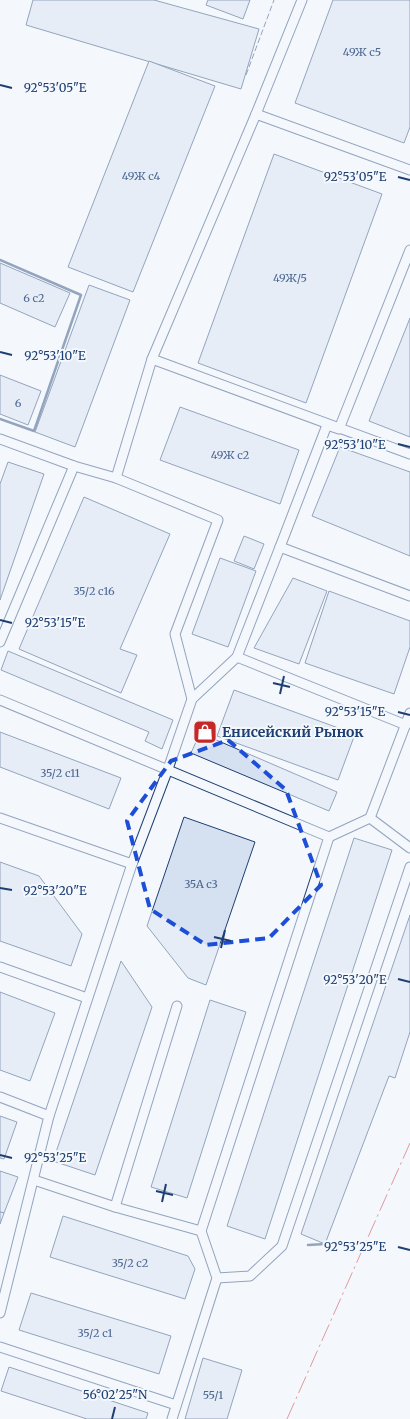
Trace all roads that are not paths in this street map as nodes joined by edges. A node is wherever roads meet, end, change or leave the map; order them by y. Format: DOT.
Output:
graph roads {
  1 [pos="302,0"];
  2 [pos="256,114"];
  3 [pos="410,170"];
  4 [pos="410,250"];
  5 [pos="152,359"];
  6 [pos="327,425"];
  7 [pos="339,429"];
  8 [pos="0,439"];
  9 [pos="410,454"];
  10 [pos="74,466"];
  11 [pos="116,478"];
  12 [pos="280,547"];
  13 [pos="410,596"];
  14 [pos="0,642"];
  15 [pos="237,658"];
  16 [pos="192,699"];
  17 [pos="0,700"];
  18 [pos="410,713"];
  19 [pos="406,725"];
  20 [pos="168,769"];
  21 [pos="0,818"];
  22 [pos="370,818"];
  23 [pos="329,837"];
  24 [pos="410,848"];
  25 [pos="132,864"];
  26 [pos="410,867"];
  27 [pos="0,967"];
  28 [pos="87,998"];
  29 [pos="177,1006"];
  30 [pos="0,1097"];
  31 [pos="49,1116"];
  32 [pos="34,1180"];
  33 [pos="115,1207"];
  34 [pos="201,1231"];
  35 [pos="217,1278"];
  36 [pos="0,1313"];
  37 [pos="0,1347"];
  38 [pos="176,1405"];
  39 [pos="172,1419"];
  1 -- 2 [label="lane"];
  2 -- 3 [label="lane"];
  2 -- 5 [label="lane"];
  4 -- 7 [label="lane"];
  5 -- 6 [label="lane"];
  5 -- 11 [label="lane"];
  6 -- 7 [label="lane"];
  6 -- 12 [label="lane"];
  7 -- 9 [label="lane"];
  8 -- 10 [label="lane"];
  10 -- 11 [label="lane"];
  10 -- 14 [label="lane"];
  11 -- 16 [label="lane"];
  12 -- 13 [label="lane"];
  12 -- 15 [label="lane"];
  15 -- 16 [label="lane"];
  15 -- 19 [label="lane"];
  16 -- 20 [label="lane"];
  17 -- 20 [label="lane"];
  18 -- 19 [label="lane"];
  19 -- 22 [label="lane"];
  20 -- 23 [label="lane"];
  20 -- 25 [label="lane"];
  21 -- 25 [label="lane"];
  22 -- 23 [label="lane"];
  22 -- 24 [label="lane"];
  23 -- 34 [label="lane"];
  25 -- 28 [label="lane"];
  26 -- 35 [label="lane"];
  27 -- 28 [label="lane"];
  28 -- 31 [label="lane"];
  29 -- 33 [label="lane"];
  30 -- 31 [label="lane"];
  31 -- 32 [label="lane"];
  32 -- 33 [label="lane"];
  32 -- 36 [label="lane"];
  33 -- 34 [label="lane"];
  34 -- 35 [label="lane"];
  35 -- 38 [label="lane"];
  37 -- 38 [label="lane"];
  38 -- 39 [label="lane"];
}
